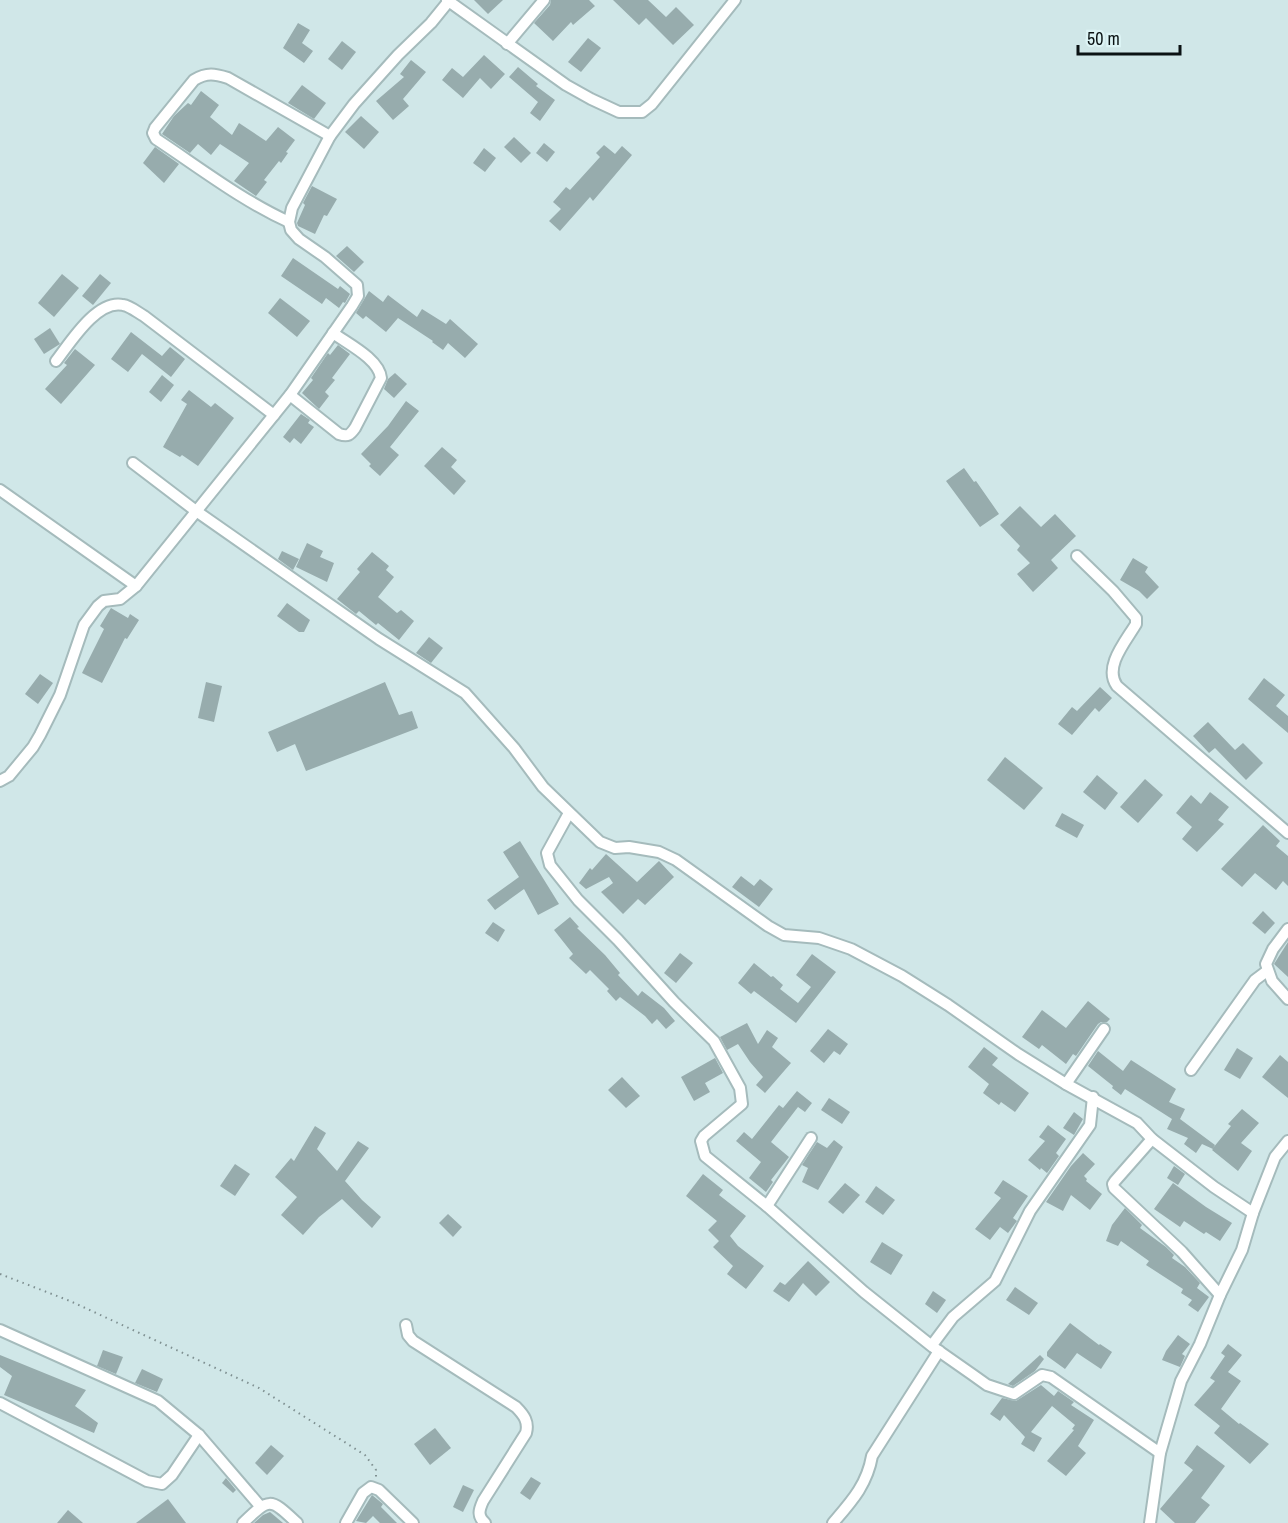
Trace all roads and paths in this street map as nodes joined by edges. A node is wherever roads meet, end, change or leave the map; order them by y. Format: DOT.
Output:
graph roads {
  1 [pos="544,0"];
  2 [pos="735,0"];
  3 [pos="448,1"];
  4 [pos="507,44"];
  5 [pos="330,136"];
  6 [pos="289,222"];
  7 [pos="333,333"];
  8 [pos="56,361"];
  9 [pos="290,395"];
  10 [pos="274,415"];
  11 [pos="133,463"];
  12 [pos="0,490"];
  13 [pos="196,511"];
  14 [pos="1077,556"];
  15 [pos="136,585"];
  16 [pos="0,781"];
  17 [pos="569,813"];
  18 [pos="1288,833"];
  19 [pos="1288,929"];
  20 [pos="1267,970"];
  21 [pos="1288,999"];
  22 [pos="1104,1029"];
  23 [pos="1191,1070"];
  24 [pos="1066,1084"];
  25 [pos="1093,1097"];
  26 [pos="811,1138"];
  27 [pos="1152,1139"];
  28 [pos="1288,1141"];
  29 [pos="767,1206"];
  30 [pos="1253,1213"];
  31 [pos="0,1274"];
  32 [pos="1220,1294"];
  33 [pos="406,1325"];
  34 [pos="0,1330"];
  35 [pos="935,1348"];
  36 [pos="0,1396"];
  37 [pos="4,1405"];
  38 [pos="199,1435"];
  39 [pos="1160,1453"];
  40 [pos="371,1487"];
  41 [pos="260,1506"];
  42 [pos="243,1523"];
  43 [pos="297,1523"];
  44 [pos="346,1523"];
  45 [pos="413,1523"];
  46 [pos="485,1523"];
  47 [pos="833,1523"];
  48 [pos="1150,1523"];
  1 -- 4 [label="street"];
  2 -- 4 [label="street"];
  3 -- 4 [label="street"];
  3 -- 5 [label="street"];
  5 -- 6 [label="street"];
  5 -- 6 [label="street"];
  6 -- 7 [label="street"];
  7 -- 9 [label="street"];
  7 -- 9 [label="street"];
  8 -- 10 [label="street"];
  9 -- 10 [label="street"];
  10 -- 13 [label="street"];
  11 -- 13 [label="street"];
  12 -- 15 [label="street"];
  13 -- 15 [label="street"];
  13 -- 17 [label="street"];
  14 -- 18 [label="street"];
  15 -- 16 [label="street"];
  17 -- 24 [label="street"];
  17 -- 29 [label="street"];
  19 -- 20 [label="street"];
  20 -- 21 [label="street"];
  20 -- 23 [label="street"];
  22 -- 24 [label="street"];
  24 -- 25 [label="street"];
  25 -- 27 [label="street"];
  25 -- 35 [label="street"];
  26 -- 29 [label="street"];
  27 -- 30 [label="street"];
  27 -- 32 [label="street"];
  28 -- 30 [label="street"];
  29 -- 35 [label="street"];
  30 -- 32 [label="street"];
  31 -- 40 [label="path"];
  32 -- 39 [label="street"];
  33 -- 46 [label="street"];
  34 -- 38 [label="street"];
  35 -- 39 [label="street"];
  35 -- 47 [label="street"];
  36 -- 37 [label="street"];
  37 -- 38 [label="street"];
  38 -- 41 [label="street"];
  39 -- 48 [label="street"];
  40 -- 44 [label="street"];
  40 -- 45 [label="street"];
  41 -- 42 [label="street"];
  41 -- 43 [label="street"];
}
